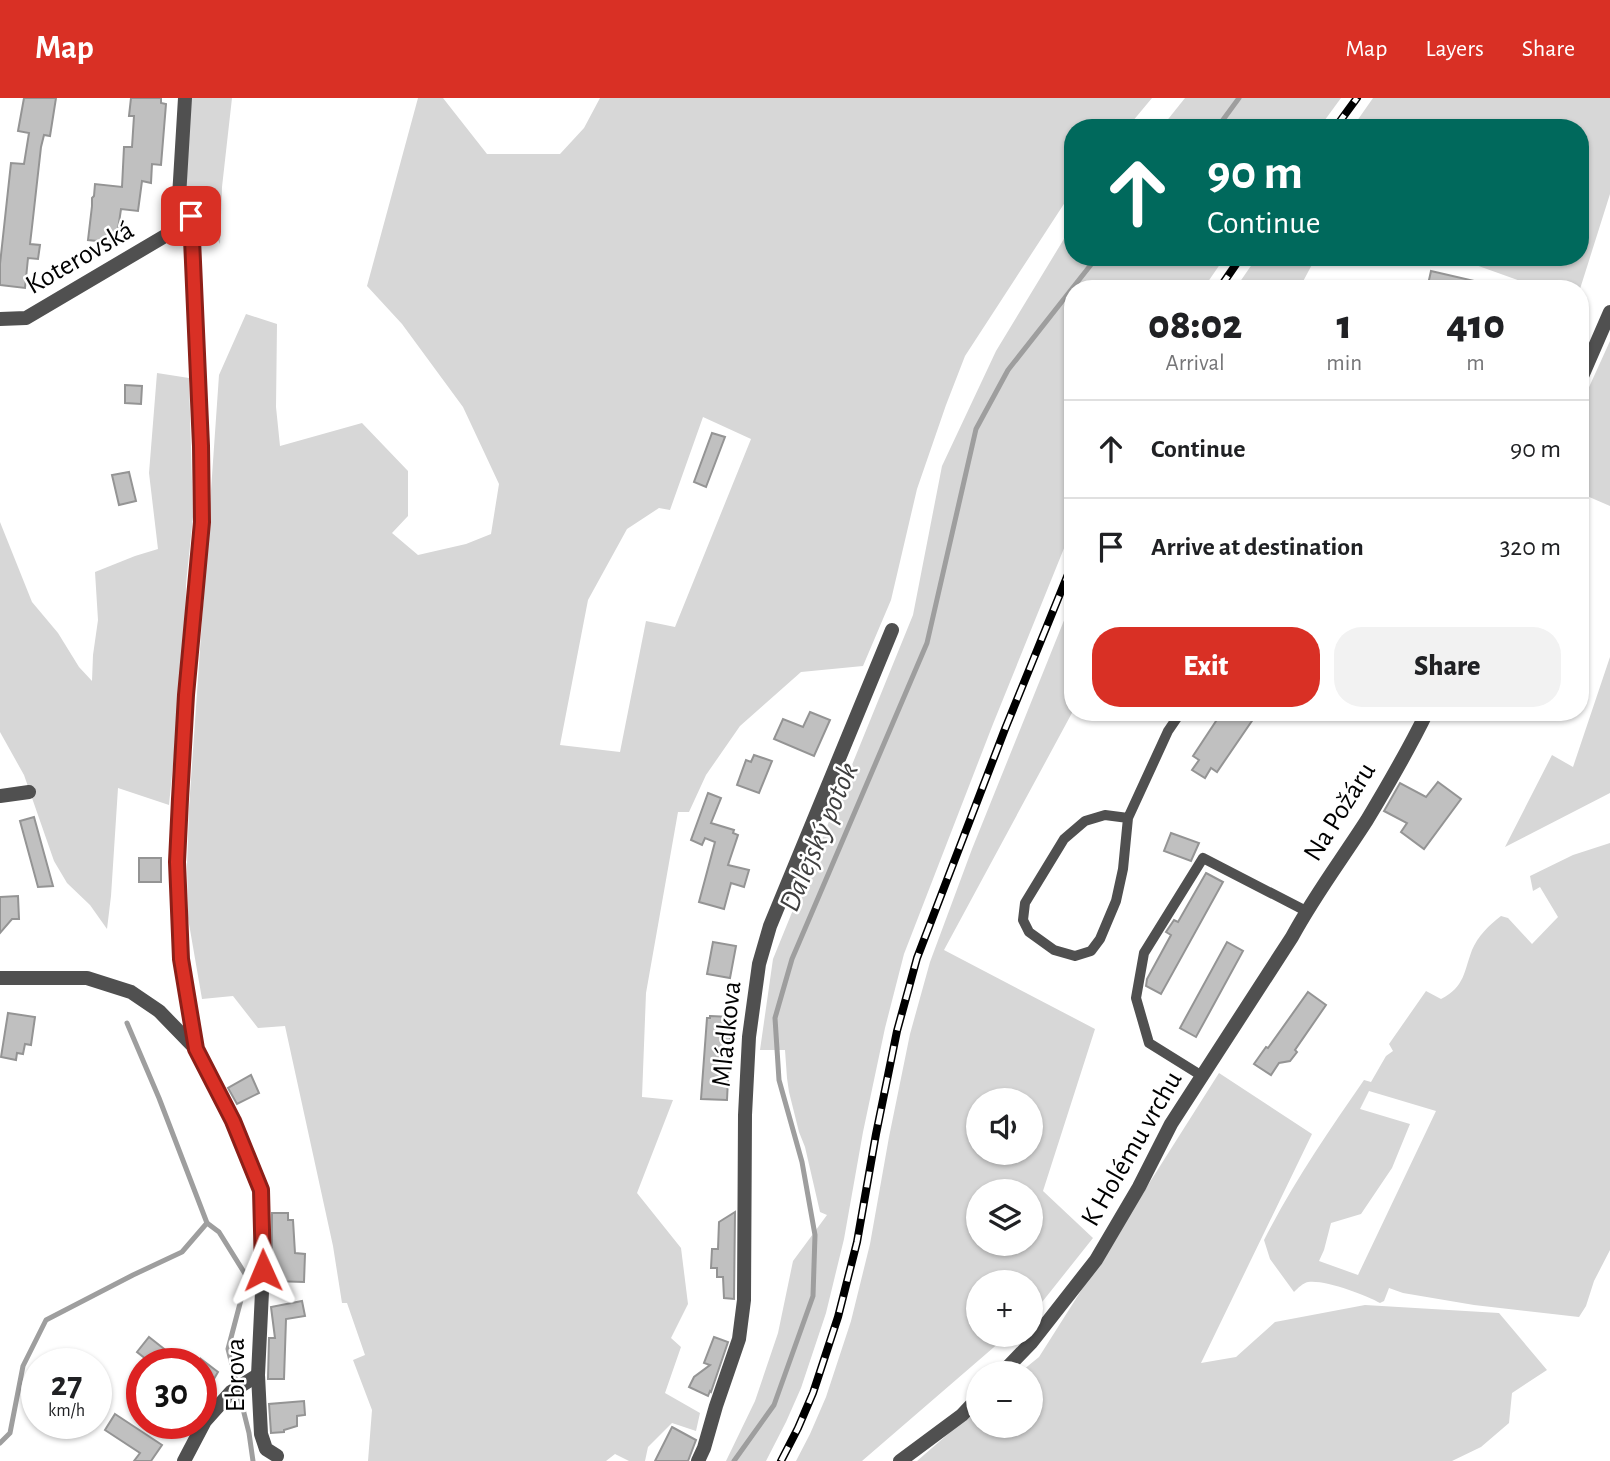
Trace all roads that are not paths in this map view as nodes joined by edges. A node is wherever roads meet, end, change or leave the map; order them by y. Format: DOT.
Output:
graph roads {
  1 [pos="185,98"];
  2 [pos="181,209"];
  3 [pos="1610,312"];
  4 [pos="0,319"];
  5 [pos="1589,360"];
  6 [pos="892,629"];
  7 [pos="1175,721"];
  8 [pos="1422,721"];
  9 [pos="29,792"];
  10 [pos="0,796"];
  11 [pos="1128,818"];
  12 [pos="1306,911"];
  13 [pos="1292,937"];
  14 [pos="0,978"];
  15 [pos="196,1049"];
  16 [pos="1202,1076"];
  17 [pos="1014,1361"];
  18 [pos="253,1378"];
  19 [pos="966,1411"];
  20 [pos="277,1456"];
  21 [pos="188,1459"];
  22 [pos="698,1461"];
  23 [pos="900,1461"];
  1 -- 2 [label="street"];
  2 -- 4 [label="street, Koterovská"];
  2 -- 15 [label="street"];
  3 -- 5 [label="street"];
  6 -- 22 [label="street, Mládkova"];
  7 -- 11 [label="lane"];
  8 -- 12 [label="street, Na Požáru"];
  9 -- 10 [label="street"];
  11 -- 11 [label="lane"];
  12 -- 13 [label="street, Na Požáru"];
  12 -- 16 [label="lane"];
  13 -- 16 [label="street, K Holému vrchu"];
  14 -- 15 [label="street"];
  15 -- 18 [label="street, Ebrova"];
  16 -- 17 [label="street, K Holému vrchu"];
  18 -- 20 [label="street, Ebrova"];
  18 -- 21 [label="street"];
  19 -- 23 [label="street"];
}
